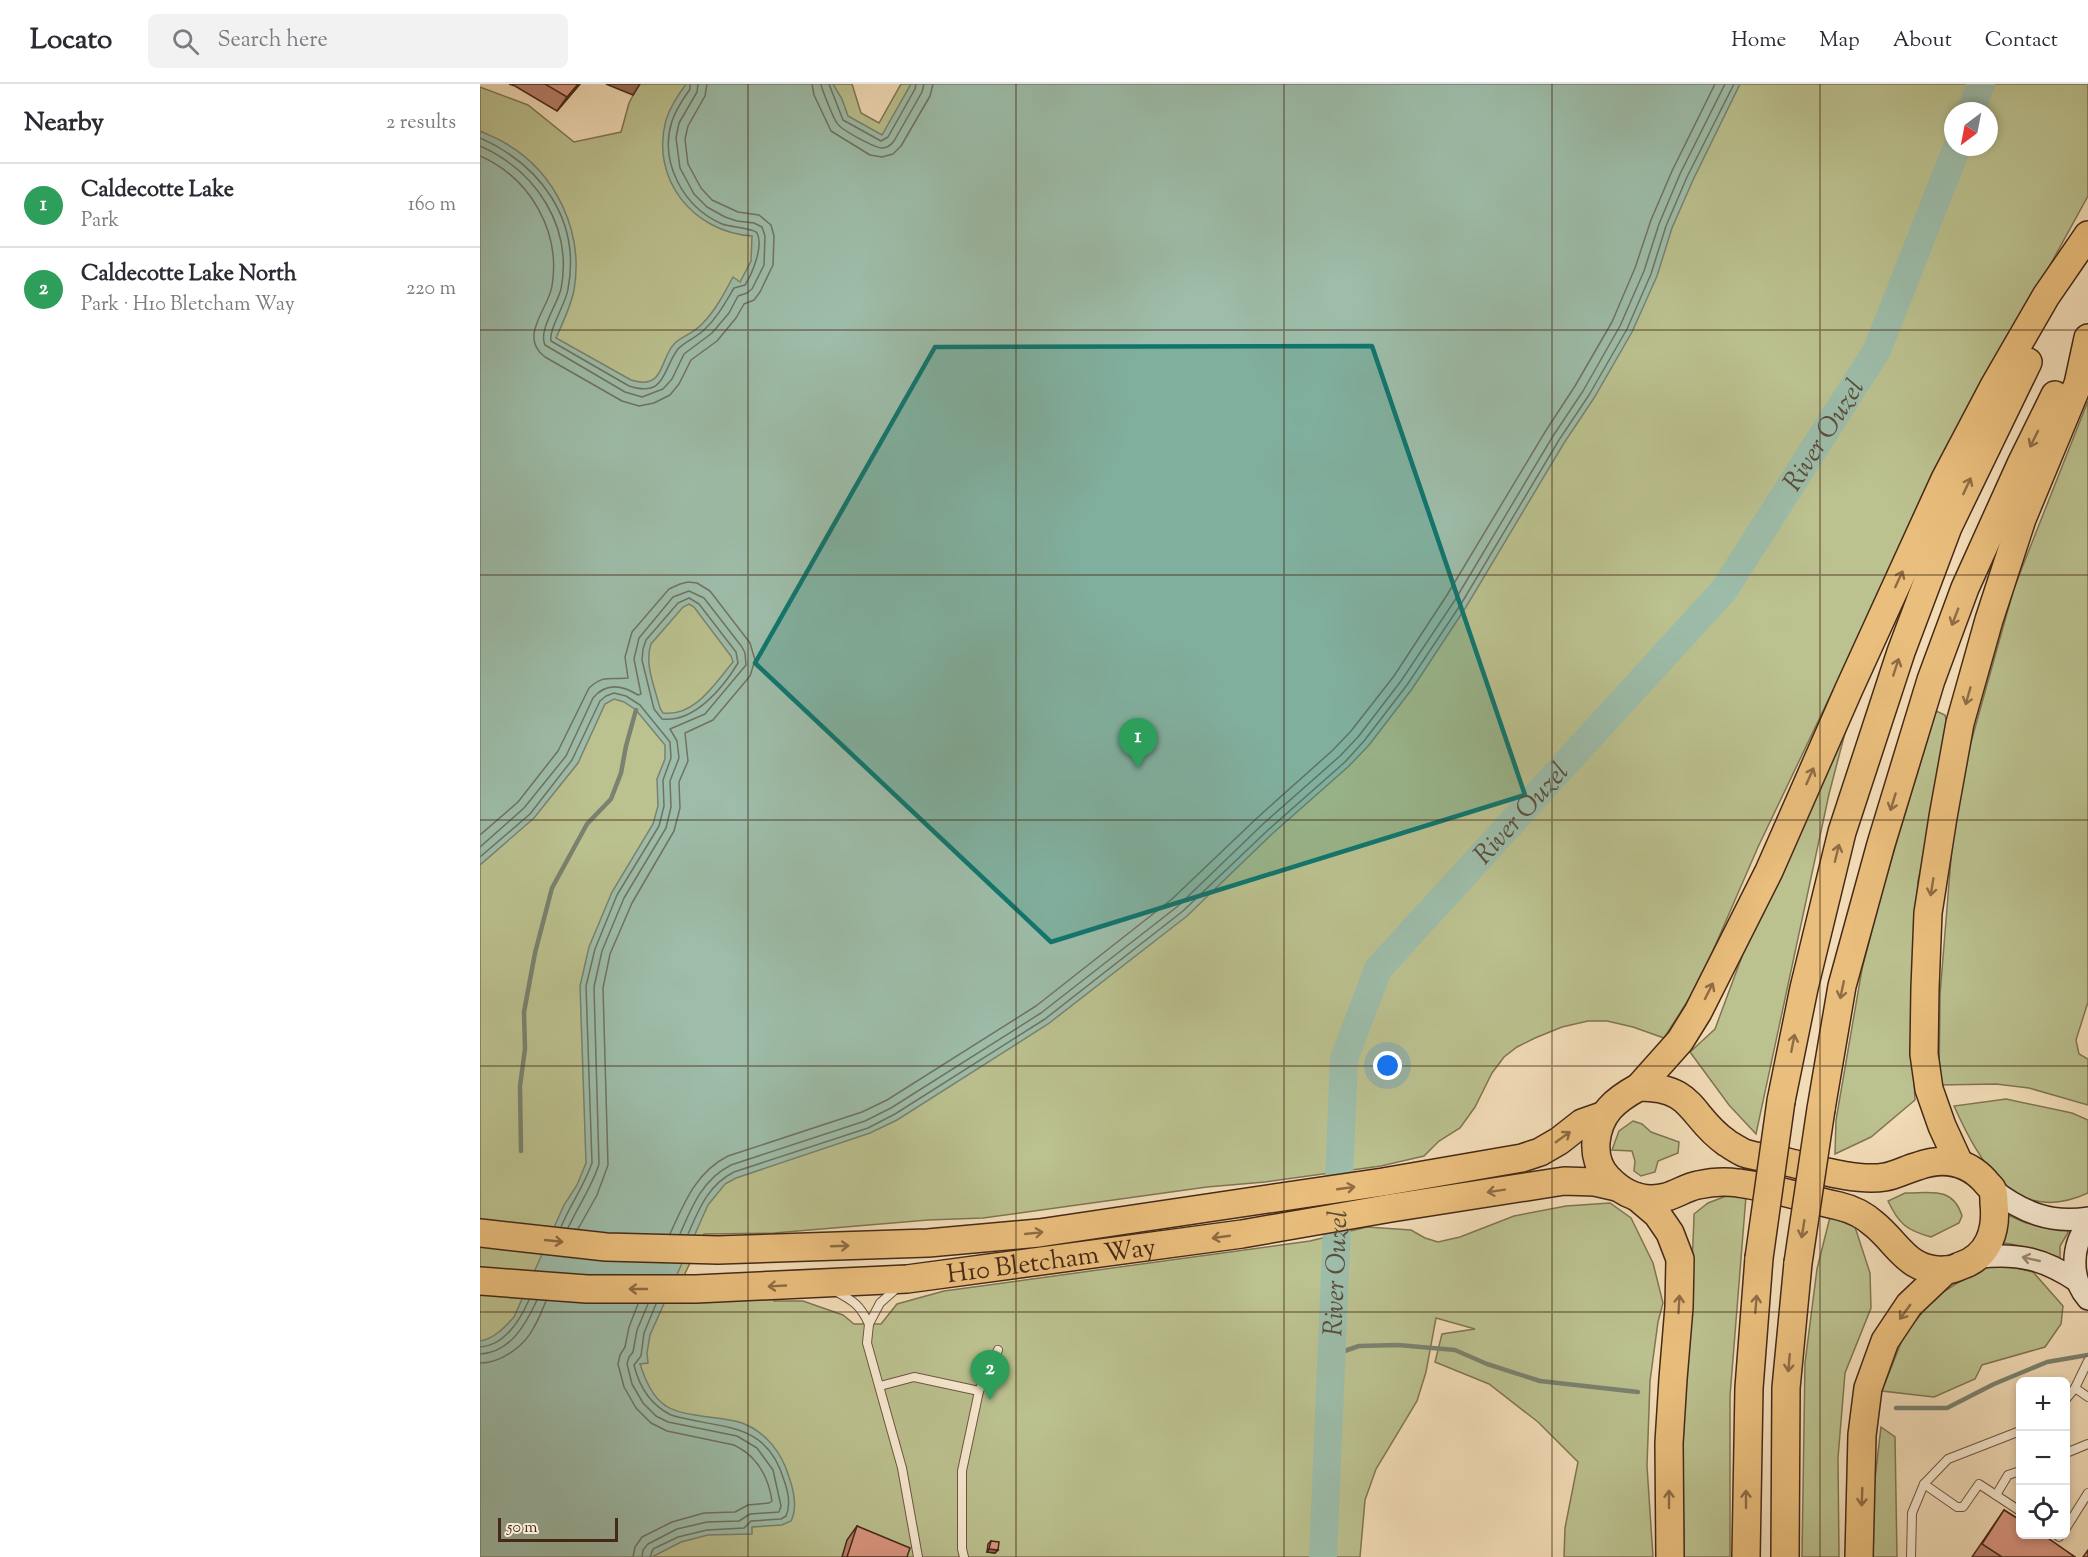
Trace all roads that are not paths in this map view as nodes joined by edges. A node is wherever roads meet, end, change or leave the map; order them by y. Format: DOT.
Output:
graph roads {
  1 [pos="2088,235"];
  2 [pos="2088,244"];
  3 [pos="2088,330"];
  4 [pos="2088,338"];
  5 [pos="1639,1088"];
  6 [pos="1602,1116"];
  7 [pos="1959,1163"];
  8 [pos="1992,1189"];
  9 [pos="1627,1192"];
  10 [pos="2088,1218"];
  11 [pos="2088,1225"];
  12 [pos="488,1234"];
  13 [pos="1980,1257"];
  14 [pos="1946,1270"];
  15 [pos="908,1279"];
  16 [pos="2078,1281"];
  17 [pos="484,1282"];
  18 [pos="822,1283"];
  19 [pos="2088,1299"];
  20 [pos="869,1324"];
  21 [pos="998,1350"];
  22 [pos="2087,1363"];
  23 [pos="880,1386"];
  24 [pos="2075,1388"];
  25 [pos="979,1391"];
  26 [pos="2070,1394"];
  27 [pos="2088,1397"];
  28 [pos="2016,1433"];
  29 [pos="2088,1444"];
  30 [pos="2070,1451"];
  31 [pos="2016,1472"];
  32 [pos="1924,1484"];
  33 [pos="2088,1493"];
  34 [pos="1996,1495"];
  35 [pos="2016,1508"];
  36 [pos="2070,1522"];
  37 [pos="918,1557"];
  38 [pos="964,1557"];
  39 [pos="1670,1557"];
  40 [pos="1746,1557"];
  41 [pos="1785,1557"];
  42 [pos="1859,1557"];
  43 [pos="1911,1557"];
  5 -- 1 [label="highway, one-way"];
  40 -- 2 [label="highway, one-way, bridge"];
  3 -- 41 [label="highway, one-way, bridge"];
  4 -- 7 [label="highway, one-way"];
  5 -- 6 [label="highway"];
  5 -- 7 [label="highway"];
  6 -- 9 [label="highway"];
  12 -- 6 [label="highway, H10 Bletcham Way, one-way"];
  7 -- 8 [label="highway"];
  8 -- 10 [label="street"];
  8 -- 13 [label="highway"];
  9 -- 14 [label="highway, H10 Bletcham Way"];
  9 -- 15 [label="highway, H10 Bletcham Way, one-way"];
  39 -- 9 [label="highway, one-way"];
  11 -- 16 [label="street"];
  13 -- 14 [label="highway"];
  16 -- 13 [label="street, one-way"];
  14 -- 42 [label="highway, one-way"];
  15 -- 18 [label="highway, H10 Bletcham Way"];
  15 -- 20 [label="lane"];
  16 -- 19 [label="street"];
  18 -- 17 [label="highway, H10 Bletcham Way, one-way"];
  18 -- 20 [label="lane"];
  20 -- 23 [label="lane"];
  21 -- 25 [label="lane"];
  22 -- 24 [label="lane"];
  23 -- 25 [label="lane"];
  23 -- 37 [label="lane"];
  24 -- 26 [label="lane"];
  24 -- 27 [label="lane"];
  25 -- 38 [label="lane"];
  28 -- 32 [label="lane"];
  29 -- 30 [label="lane"];
  31 -- 34 [label="lane"];
  32 -- 34 [label="lane"];
  32 -- 43 [label="lane"];
  33 -- 36 [label="lane"];
  34 -- 35 [label="lane"];
}
